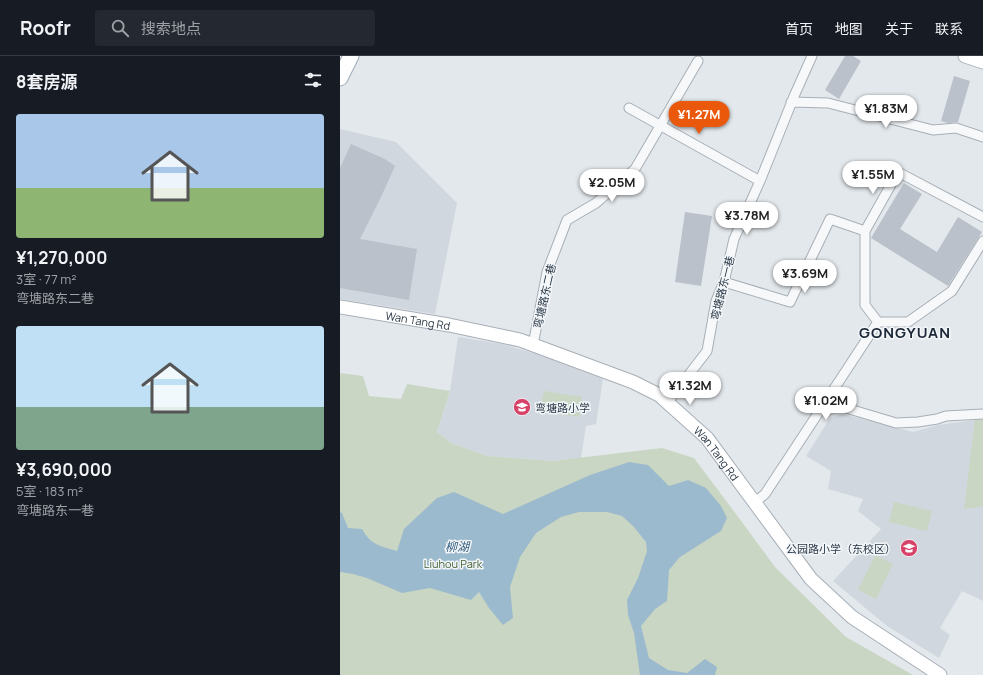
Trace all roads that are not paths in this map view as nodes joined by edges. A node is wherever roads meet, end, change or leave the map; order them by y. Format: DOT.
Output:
graph roads {
  1 [pos="351,56"];
  2 [pos="812,56"];
  3 [pos="965,56"];
  4 [pos="698,61"];
  5 [pos="983,62"];
  6 [pos="340,78"];
  7 [pos="791,102"];
  8 [pos="629,108"];
  9 [pos="660,125"];
  10 [pos="983,137"];
  11 [pos="760,181"];
  12 [pos="983,217"];
  13 [pos="865,231"];
  14 [pos="983,241"];
  15 [pos="724,282"];
  16 [pos="340,307"];
  17 [pos="878,322"];
  18 [pos="533,345"];
  19 [pos="826,402"];
  20 [pos="668,403"];
  21 [pos="983,414"];
  22 [pos="754,503"];
  23 [pos="940,675"];
  1 -- 6 [label="main road"];
  2 -- 7 [label="street, 弯塘路东一巷"];
  3 -- 5 [label="street"];
  4 -- 9 [label="street, 弯塘路东二巷"];
  7 -- 10 [label="street"];
  7 -- 11 [label="street, 弯塘路东一巷"];
  8 -- 9 [label="street"];
  9 -- 11 [label="street"];
  9 -- 18 [label="street, 弯塘路东二巷"];
  11 -- 15 [label="street, 弯塘路东一巷"];
  12 -- 13 [label="street"];
  13 -- 15 [label="street"];
  13 -- 17 [label="street"];
  14 -- 17 [label="street"];
  15 -- 20 [label="street, 弯塘路东一巷"];
  16 -- 18 [label="street, Wan Tang Rd"];
  17 -- 19 [label="street"];
  18 -- 20 [label="street, Wan Tang Rd"];
  19 -- 21 [label="street"];
  19 -- 22 [label="street"];
  20 -- 22 [label="street, Wan Tang Rd"];
  22 -- 23 [label="street, Wan Tang Rd"];
}
